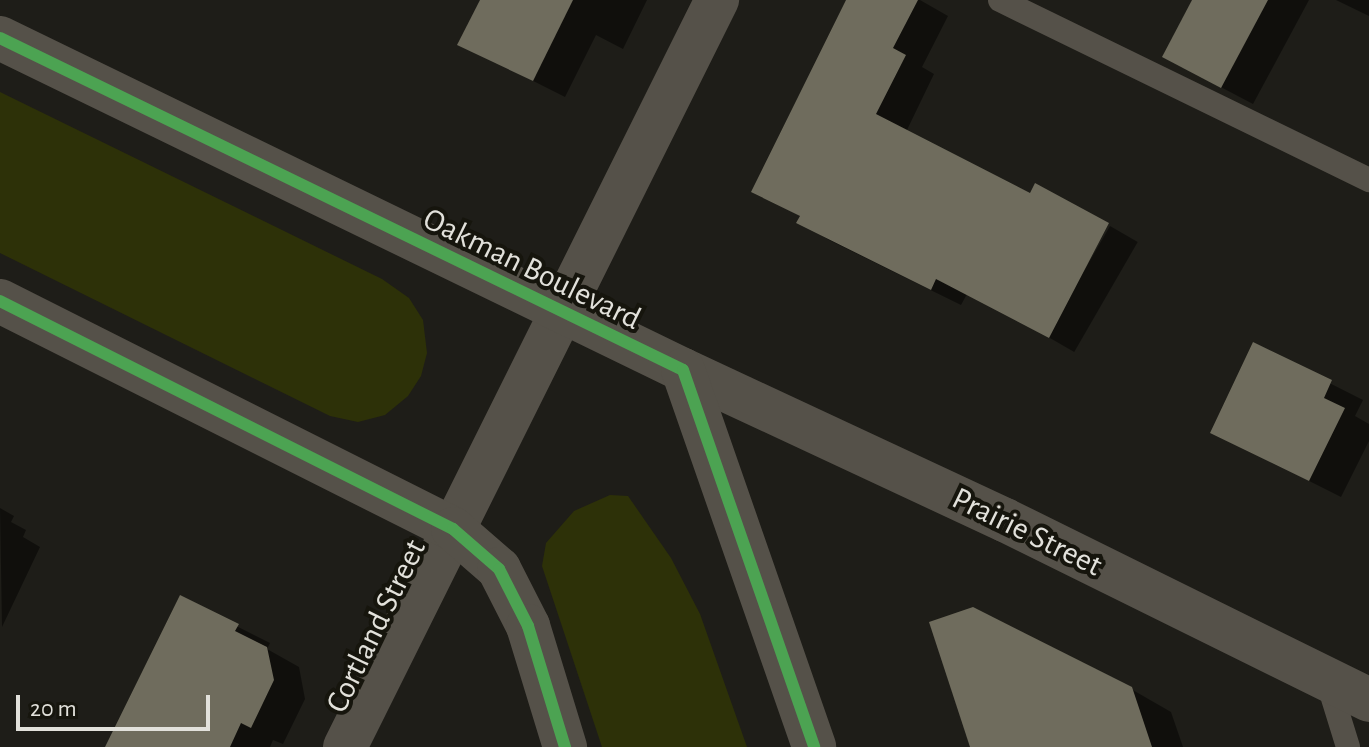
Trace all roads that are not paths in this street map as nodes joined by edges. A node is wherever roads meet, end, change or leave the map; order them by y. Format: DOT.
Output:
graph roads {
  1 [pos="717,0"];
  2 [pos="1000,0"];
  3 [pos="0,38"];
  4 [pos="1369,180"];
  5 [pos="0,301"];
  6 [pos="561,313"];
  7 [pos="683,370"];
  8 [pos="453,529"];
  9 [pos="1327,679"];
  10 [pos="1369,700"];
  11 [pos="345,747"];
  12 [pos="565,747"];
  13 [pos="814,747"];
  14 [pos="1348,747"];
  1 -- 6 [label="street, Cortland Street"];
  2 -- 4 [label="lane"];
  3 -- 6 [label="street, Oakman Boulevard"];
  5 -- 8 [label="street"];
  6 -- 7 [label="street, Oakman Boulevard"];
  6 -- 8 [label="street, Cortland Street"];
  7 -- 9 [label="street, Prairie Street"];
  7 -- 13 [label="street"];
  8 -- 11 [label="street, Cortland Street"];
  8 -- 12 [label="street"];
  9 -- 10 [label="street, Prairie Street"];
  9 -- 14 [label="lane"];
}
